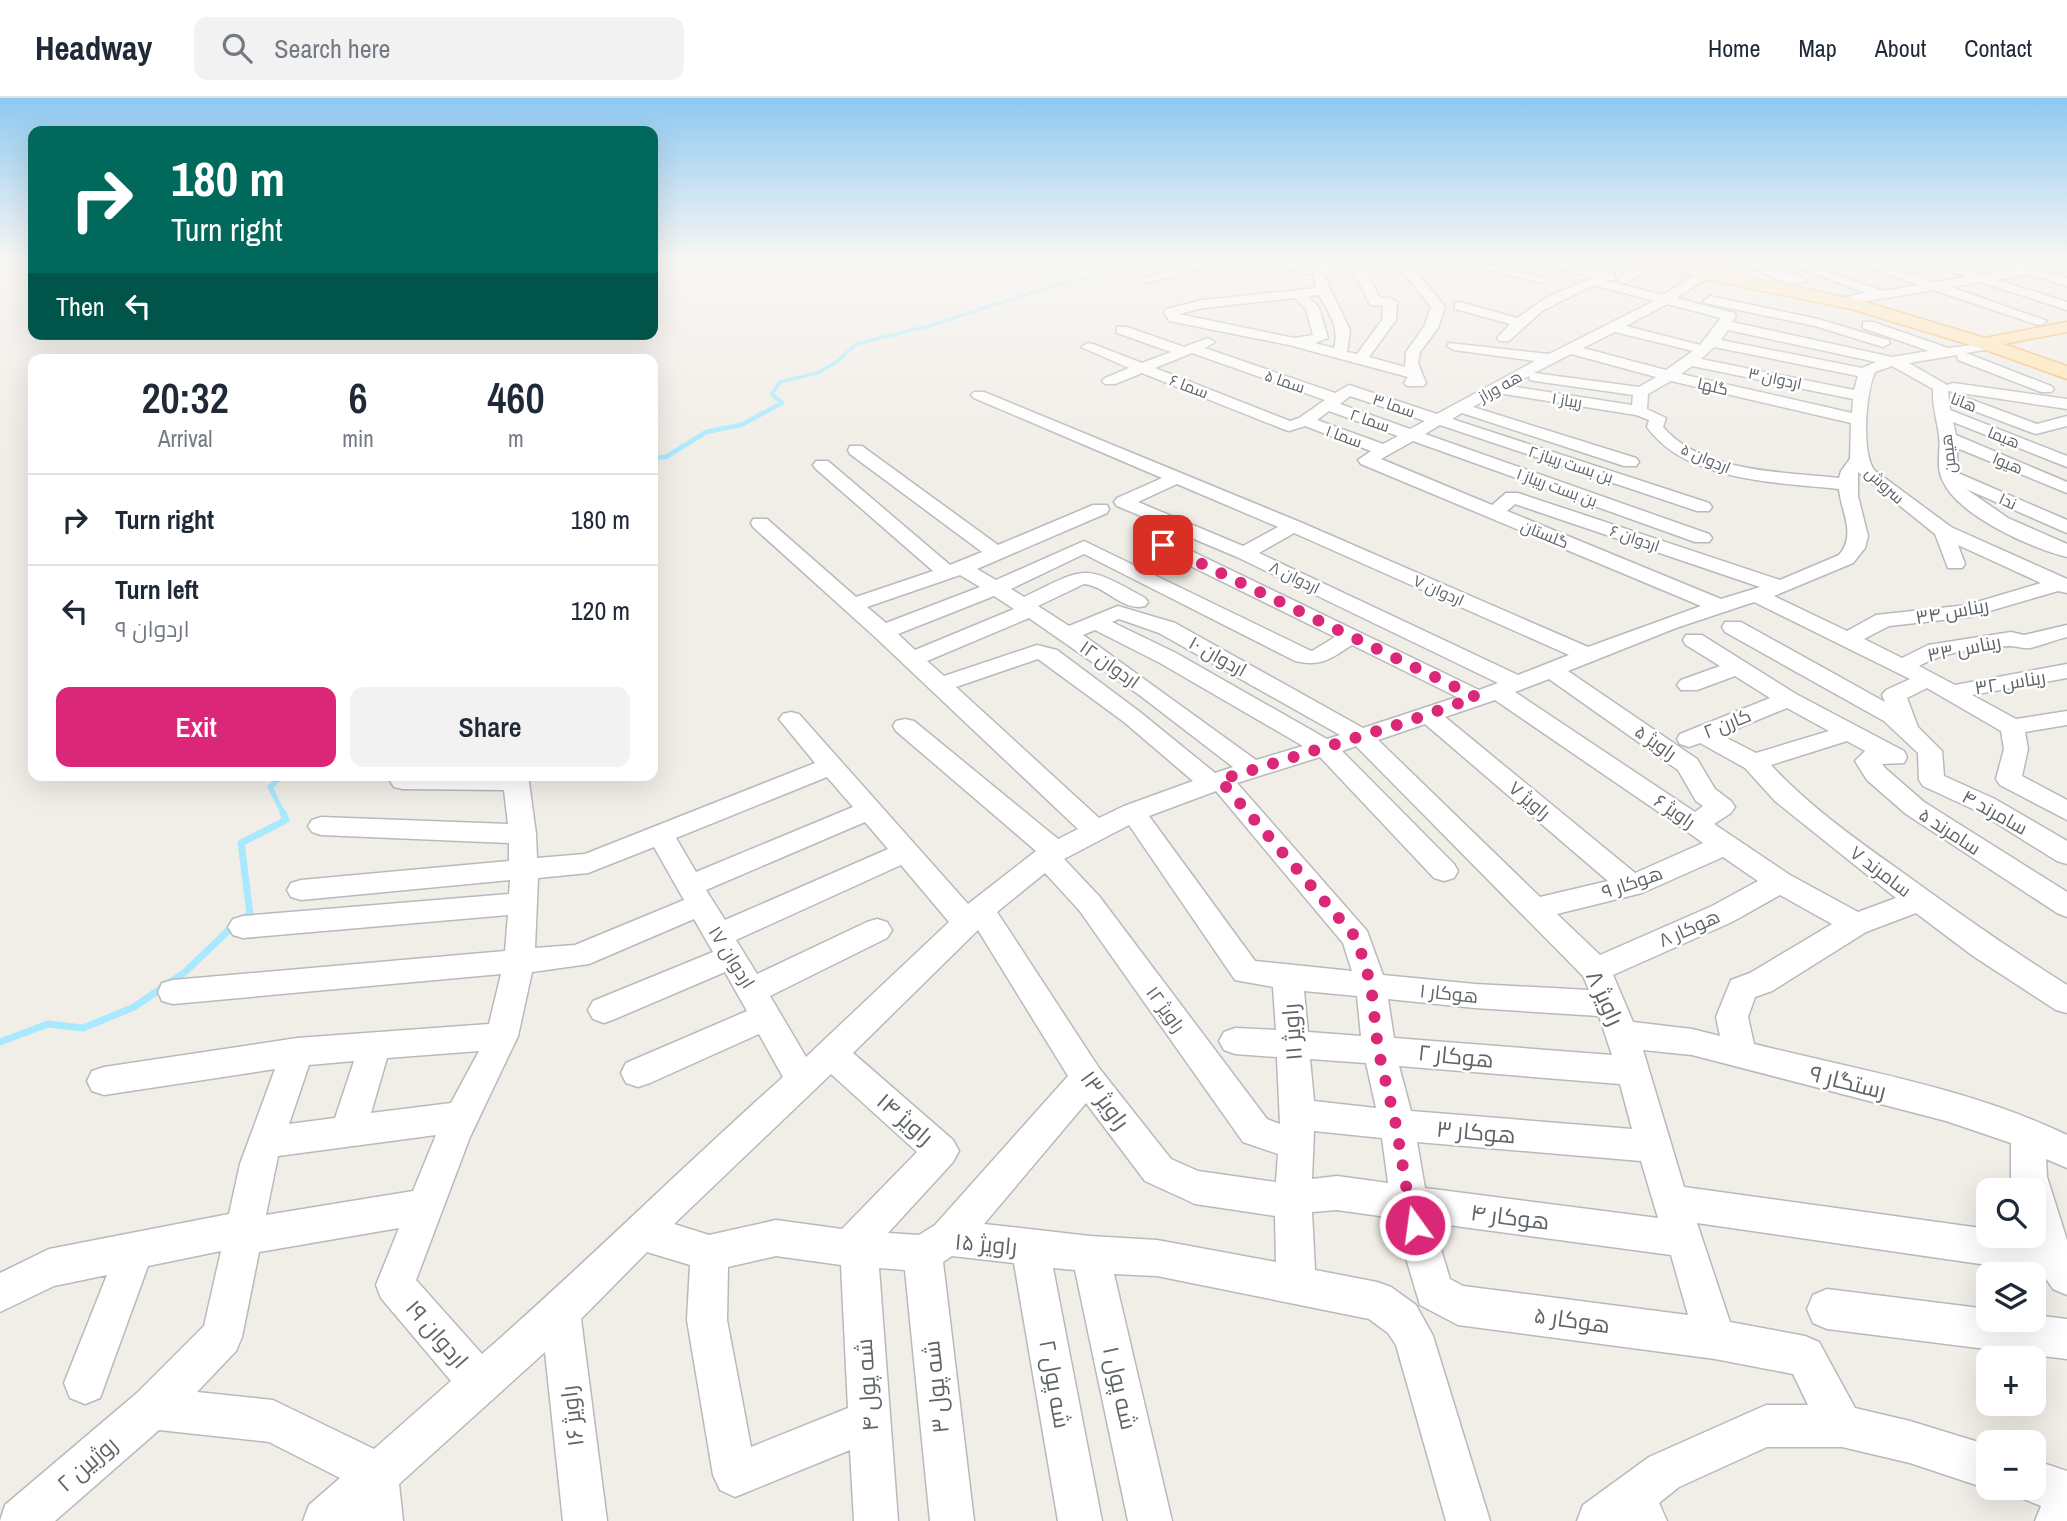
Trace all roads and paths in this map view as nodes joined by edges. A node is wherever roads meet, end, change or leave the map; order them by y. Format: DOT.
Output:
graph roads {
  1 [pos="1215,325"];
  2 [pos="1285,325"];
  3 [pos="1317,325"];
  4 [pos="1342,325"];
  5 [pos="1385,325"];
  6 [pos="1444,325"];
  7 [pos="1515,325"];
  8 [pos="1616,325"];
  9 [pos="1681,325"];
  10 [pos="1681,325"];
  11 [pos="1825,325"];
  12 [pos="1871,325"];
  13 [pos="1930,325"];
  14 [pos="1936,325"];
  15 [pos="1613,327"];
  16 [pos="1754,327"];
  17 [pos="2067,327"];
  18 [pos="1535,328"];
  19 [pos="1235,329"];
  20 [pos="1122,330"];
  21 [pos="1446,333"];
  22 [pos="1593,337"];
  23 [pos="2067,337"];
  24 [pos="1321,338"];
  25 [pos="1293,342"];
  26 [pos="1707,342"];
  27 [pos="1991,343"];
  28 [pos="1370,344"];
  29 [pos="1501,345"];
  30 [pos="2012,346"];
  31 [pos="1088,347"];
  32 [pos="1404,348"];
  33 [pos="1633,348"];
  34 [pos="1569,349"];
  35 [pos="1190,350"];
  36 [pos="1521,354"];
  37 [pos="1338,355"];
  38 [pos="1956,355"];
  39 [pos="1551,358"];
  40 [pos="1914,358"];
  41 [pos="1359,360"];
  42 [pos="2067,366"];
  43 [pos="1142,368"];
  44 [pos="1876,371"];
  45 [pos="2067,373"];
  46 [pos="1520,374"];
  47 [pos="1670,376"];
  48 [pos="1368,377"];
  49 [pos="1416,378"];
  50 [pos="1110,381"];
  51 [pos="1496,388"];
  52 [pos="1941,390"];
  53 [pos="1641,392"];
  54 [pos="979,395"];
  55 [pos="2067,397"];
  56 [pos="1338,398"];
  57 [pos="1374,398"];
  58 [pos="2067,404"];
  59 [pos="1461,408"];
  60 [pos="1639,411"];
  61 [pos="1941,412"];
  62 [pos="1859,420"];
  63 [pos="1438,421"];
  64 [pos="2067,421"];
  65 [pos="1297,424"];
  66 [pos="1412,435"];
  67 [pos="1948,438"];
  68 [pos="856,450"];
  69 [pos="1384,450"];
  70 [pos="1367,460"];
  71 [pos="1630,462"];
  72 [pos="2067,462"];
  73 [pos="822,465"];
  74 [pos="1852,472"];
  75 [pos="1949,475"];
  76 [pos="1176,478"];
  77 [pos="2067,488"];
  78 [pos="1703,507"];
  79 [pos="1100,509"];
  80 [pos="1494,513"];
  81 [pos="760,523"];
  82 [pos="1293,526"];
  83 [pos="2067,527"];
  84 [pos="1186,528"];
  85 [pos="1944,531"];
  86 [pos="1702,538"];
  87 [pos="2067,551"];
  88 [pos="996,553"];
  89 [pos="1244,553"];
  90 [pos="1955,564"];
  91 [pos="955,570"];
  92 [pos="2063,586"];
  93 [pos="996,588"];
  94 [pos="1769,592"];
  95 [pos="1138,602"];
  96 [pos="852,605"];
  97 [pos="1027,607"];
  98 [pos="1728,617"];
  99 [pos="1095,622"];
  100 [pos="2067,631"];
  101 [pos="883,632"];
  102 [pos="1068,634"];
  103 [pos="1260,634"];
  104 [pos="1351,637"];
  105 [pos="1694,640"];
  106 [pos="1847,640"];
  107 [pos="1585,654"];
  108 [pos="912,659"];
  109 [pos="1225,659"];
  110 [pos="1903,666"];
  111 [pos="1738,667"];
  112 [pos="1550,669"];
  113 [pos="2067,671"];
  114 [pos="1928,679"];
  115 [pos="940,685"];
  116 [pos="1689,685"];
  117 [pos="1497,690"];
  118 [pos="1954,693"];
  119 [pos="1788,699"];
  120 [pos="1429,715"];
  121 [pos="2067,718"];
  122 [pos="792,719"];
  123 [pos="905,726"];
  124 [pos="2012,727"];
  125 [pos="1908,731"];
  126 [pos="1851,732"];
  127 [pos="1701,734"];
  128 [pos="1361,737"];
  129 [pos="1325,748"];
  130 [pos="1667,749"];
  131 [pos="1895,757"];
  132 [pos="1754,762"];
  133 [pos="831,765"];
  134 [pos="1930,768"];
  135 [pos="1252,769"];
  136 [pos="515,781"];
  137 [pos="1215,782"];
  138 [pos="2036,794"];
  139 [pos="2067,798"];
  140 [pos="870,810"];
  141 [pos="2067,811"];
  142 [pos="1133,812"];
  143 [pos="1694,824"];
  144 [pos="321,826"];
  145 [pos="1096,830"];
  146 [pos="523,834"];
  147 [pos="660,834"];
  148 [pos="1724,845"];
  149 [pos="906,852"];
  150 [pos="2067,854"];
  151 [pos="1051,855"];
  152 [pos="524,871"];
  153 [pos="1444,871"];
  154 [pos="1780,882"];
  155 [pos="1632,886"];
  156 [pos="301,890"];
  157 [pos="694,895"];
  158 [pos="1920,900"];
  159 [pos="523,903"];
  160 [pos="2067,906"];
  161 [pos="1536,908"];
  162 [pos="974,916"];
  163 [pos="1856,924"];
  164 [pos="243,928"];
  165 [pos="877,930"];
  166 [pos="724,947"];
  167 [pos="518,961"];
  168 [pos="1597,970"];
  169 [pos="1288,977"];
  170 [pos="1371,985"];
  171 [pos="173,992"];
  172 [pos="2067,1001"];
  173 [pos="760,1003"];
  174 [pos="604,1010"];
  175 [pos="1617,1019"];
  176 [pos="502,1036"];
  177 [pos="1235,1041"];
  178 [pos="1293,1044"];
  179 [pos="374,1045"];
  180 [pos="1378,1049"];
  181 [pos="298,1052"];
  182 [pos="1739,1052"];
  183 [pos="831,1054"];
  184 [pos="1634,1071"];
  185 [pos="638,1073"];
  186 [pos="1087,1078"];
  187 [pos="104,1081"];
  188 [pos="802,1081"];
  189 [pos="461,1118"];
  190 [pos="1396,1125"];
  191 [pos="1297,1129"];
  192 [pos="348,1131"];
  193 [pos="2028,1133"];
  194 [pos="267,1142"];
  195 [pos="2066,1144"];
  196 [pos="1655,1147"];
  197 [pos="2029,1178"];
  198 [pos="1293,1199"];
  199 [pos="1670,1202"];
  200 [pos="1409,1204"];
  201 [pos="428,1206"];
  202 [pos="2046,1227"];
  203 [pos="641,1232"];
  204 [pos="242,1233"];
  205 [pos="1685,1239"];
  206 [pos="935,1245"];
  207 [pos="1030,1247"];
  208 [pos="854,1248"];
  209 [pos="135,1251"];
  210 [pos="709,1253"];
  211 [pos="1090,1254"];
  212 [pos="2060,1266"];
  213 [pos="1296,1283"];
  214 [pos="0,1293"];
  215 [pos="1827,1309"];
  216 [pos="560,1312"];
  217 [pos="1715,1339"];
  218 [pos="2067,1339"];
  219 [pos="479,1382"];
  220 [pos="85,1383"];
  221 [pos="152,1408"];
  222 [pos="869,1421"];
  223 [pos="1842,1426"];
  224 [pos="1976,1463"];
  225 [pos="376,1473"];
  226 [pos="2046,1486"];
  227 [pos="2067,1493"];
  228 [pos="1625,1513"];
  229 [pos="2067,1516"];
  230 [pos="21,1521"];
  231 [pos="325,1521"];
  232 [pos="382,1521"];
  233 [pos="585,1521"];
  234 [pos="876,1521"];
  235 [pos="952,1521"];
  236 [pos="1080,1521"];
  237 [pos="1150,1521"];
  238 [pos="1468,1521"];
  239 [pos="2057,1521"];
  1 -- 19 [label="street"];
  2 -- 24 [label="street"];
  3 -- 24 [label="street"];
  4 -- 37 [label="street"];
  5 -- 28 [label="street"];
  6 -- 21 [label="street"];
  7 -- 29 [label="street"];
  8 -- 15 [label="street, هه وراز"];
  9 -- 26 [label="street"];
  10 -- 26 [label="street"];
  11 -- 44 [label="street"];
  12 -- 38 [label="street"];
  13 -- 27 [label="main road"];
  14 -- 27 [label="main road"];
  15 -- 22 [label="street, هه وراز"];
  15 -- 26 [label="street"];
  16 -- 26 [label="street"];
  16 -- 40 [label="street"];
  16 -- 44 [label="street"];
  17 -- 27 [label="main road"];
  18 -- 36 [label="street"];
  19 -- 25 [label="street"];
  19 -- 35 [label="street"];
  20 -- 35 [label="street, سما ۵"];
  21 -- 29 [label="street"];
  21 -- 32 [label="street"];
  22 -- 33 [label="street"];
  22 -- 34 [label="street, هه وراز"];
  23 -- 30 [label="main road"];
  24 -- 25 [label="street"];
  25 -- 37 [label="street"];
  26 -- 44 [label="street"];
  26 -- 44 [label="street, اردوان ۳"];
  26 -- 47 [label="street"];
  27 -- 30 [label="main road"];
  27 -- 38 [label="street"];
  27 -- 45 [label="main road"];
  28 -- 32 [label="street"];
  28 -- 41 [label="street"];
  29 -- 36 [label="street"];
  30 -- 42 [label="main road"];
  31 -- 43 [label="street, سما ۶"];
  32 -- 49 [label="street"];
  34 -- 39 [label="street, هه وراز"];
  34 -- 47 [label="street, گلها"];
  35 -- 43 [label="street"];
  35 -- 56 [label="street, سما ۵"];
  36 -- 39 [label="street"];
  37 -- 41 [label="street"];
  38 -- 40 [label="street"];
  38 -- 55 [label="street"];
  39 -- 46 [label="street, هه وراز"];
  39 -- 47 [label="street"];
  40 -- 44 [label="street"];
  41 -- 49 [label="street"];
  43 -- 50 [label="street"];
  43 -- 65 [label="street, سما ۶"];
  44 -- 52 [label="street"];
  44 -- 62 [label="street, سروش"];
  46 -- 51 [label="street, هه وراز"];
  46 -- 53 [label="street"];
  47 -- 53 [label="street"];
  47 -- 62 [label="street, گلها"];
  48 -- 56 [label="street"];
  49 -- 57 [label="street"];
  51 -- 59 [label="street, هه وراز"];
  51 -- 60 [label="street, ریباز ۱"];
  52 -- 58 [label="street"];
  52 -- 61 [label="street, هیمن"];
  52 -- 64 [label="street, هانا"];
  53 -- 60 [label="street"];
  54 -- 76 [label="street, اردوان ۷"];
  56 -- 57 [label="street, سما ۳"];
  56 -- 65 [label="street"];
  56 -- 66 [label="street, سما ۲"];
  57 -- 63 [label="street, سما ۳"];
  59 -- 63 [label="street, هه وراز"];
  59 -- 71 [label="street"];
  60 -- 74 [label="street, اردوان ۵"];
  61 -- 67 [label="street, هیمن"];
  61 -- 72 [label="street, هیما"];
  62 -- 74 [label="street, سروش"];
  63 -- 66 [label="street, هه وراز"];
  63 -- 78 [label="street, بن بست ریباز ۲"];
  65 -- 69 [label="street, سما ۱"];
  66 -- 69 [label="street, هه وراز"];
  66 -- 86 [label="street, بن بست ریباز ۱"];
  67 -- 75 [label="street, هیمن"];
  67 -- 77 [label="street, هیوا"];
  68 -- 88 [label="street"];
  69 -- 70 [label="street, هه وراز"];
  70 -- 80 [label="street, گلستان"];
  73 -- 91 [label="street, اردوان ۱۲"];
  74 -- 85 [label="street, سروش"];
  74 -- 94 [label="street"];
  75 -- 83 [label="street, ندا"];
  75 -- 87 [label="street, هیمن"];
  76 -- 82 [label="street, اردوان ۷"];
  76 -- 84 [label="street, اردوان ۸"];
  79 -- 88 [label="street"];
  80 -- 94 [label="street, اردوان ۶"];
  80 -- 98 [label="street, گلستان"];
  81 -- 96 [label="street"];
  82 -- 89 [label="street"];
  82 -- 107 [label="street, اردوان ۷"];
  84 -- 89 [label="street, اردوان ۸"];
  84 -- 104 [label="street"];
  85 -- 90 [label="street"];
  85 -- 92 [label="street, سروش"];
  88 -- 91 [label="street"];
  89 -- 117 [label="street, اردوان ۸"];
  91 -- 93 [label="street, اردوان ۱۲"];
  91 -- 96 [label="street"];
  92 -- 106 [label="street, ریناس ۳۴"];
  93 -- 97 [label="street, اردوان ۱۲"];
  93 -- 101 [label="street"];
  93 -- 103 [label="street"];
  94 -- 98 [label="street"];
  94 -- 106 [label="street"];
  95 -- 97 [label="street"];
  96 -- 101 [label="street"];
  97 -- 102 [label="street, اردوان ۱۲"];
  97 -- 108 [label="street"];
  98 -- 107 [label="street"];
  98 -- 125 [label="street, گلستان"];
  99 -- 102 [label="street, اردوان ۱۰"];
  99 -- 109 [label="street, اردوان ۱۰"];
  99 -- 129 [label="street"];
  100 -- 110 [label="street, ریناس ۳۳"];
  101 -- 108 [label="street"];
  102 -- 135 [label="street, اردوان ۱۲"];
  103 -- 104 [label="street"];
  103 -- 109 [label="street"];
  104 -- 117 [label="street"];
  105 -- 111 [label="street"];
  106 -- 110 [label="street"];
  107 -- 112 [label="street"];
  108 -- 115 [label="street"];
  109 -- 128 [label="street, اردوان ۱۰"];
  110 -- 114 [label="street"];
  111 -- 116 [label="street"];
  111 -- 119 [label="street"];
  112 -- 117 [label="street"];
  112 -- 130 [label="street, راویژ ۵"];
  113 -- 118 [label="street, ریناس ۳۲"];
  114 -- 118 [label="street"];
  114 -- 125 [label="street"];
  115 -- 137 [label="street"];
  115 -- 145 [label="street"];
  117 -- 120 [label="street"];
  117 -- 143 [label="street, راویژ ۶"];
  118 -- 124 [label="street"];
  119 -- 126 [label="street"];
  119 -- 127 [label="street, کارن ۲"];
  120 -- 128 [label="street"];
  120 -- 155 [label="street, راویژ ۷"];
  121 -- 124 [label="street"];
  122 -- 133 [label="street, راویژ ۱۳"];
  123 -- 151 [label="street, راویژ ۱۲"];
  124 -- 138 [label="street"];
  125 -- 134 [label="street"];
  126 -- 131 [label="street"];
  126 -- 132 [label="street"];
  127 -- 130 [label="street, کارن ۲"];
  127 -- 132 [label="street, سامرند ۷"];
  128 -- 129 [label="street"];
  128 -- 161 [label="street, راویژ ۸"];
  129 -- 135 [label="street"];
  129 -- 153 [label="street"];
  130 -- 143 [label="street, راویژ ۵"];
  131 -- 134 [label="street"];
  131 -- 160 [label="street, سامرند ۵"];
  132 -- 158 [label="street, سامرند ۷"];
  133 -- 140 [label="street, راویژ ۱۳"];
  133 -- 147 [label="street"];
  134 -- 150 [label="street, سامرند ۴"];
  135 -- 137 [label="street"];
  136 -- 146 [label="street"];
  137 -- 142 [label="street"];
  137 -- 170 [label="street"];
  138 -- 139 [label="street"];
  138 -- 141 [label="street"];
  140 -- 149 [label="street, راویژ ۱۳"];
  140 -- 157 [label="street"];
  142 -- 145 [label="street"];
  142 -- 169 [label="street, راویژ ۱۱"];
  143 -- 148 [label="street, راویژ ۶"];
  144 -- 146 [label="street"];
  145 -- 151 [label="street"];
  146 -- 152 [label="street"];
  147 -- 152 [label="street"];
  147 -- 157 [label="street, اردوان ۱۷"];
  148 -- 154 [label="street, راویژ ۶"];
  148 -- 155 [label="street, هوکار ۹"];
  149 -- 162 [label="street, راویژ ۱۳"];
  149 -- 166 [label="street"];
  151 -- 162 [label="street"];
  151 -- 191 [label="street, راویژ ۱۲"];
  152 -- 156 [label="street"];
  152 -- 159 [label="street"];
  154 -- 163 [label="street, راویژ ۶"];
  154 -- 168 [label="street, هوکار ۸"];
  155 -- 161 [label="street, هوکار ۹"];
  157 -- 166 [label="street, اردوان ۱۷"];
  157 -- 167 [label="street"];
  158 -- 163 [label="street"];
  158 -- 172 [label="street, سامرند ۷"];
  159 -- 164 [label="street"];
  159 -- 167 [label="street"];
  161 -- 168 [label="street, راویژ ۸"];
  162 -- 183 [label="street"];
  162 -- 186 [label="street, راویژ ۱۳"];
  163 -- 182 [label="street"];
  165 -- 173 [label="street"];
  166 -- 173 [label="street, اردوان ۱۷"];
  166 -- 174 [label="street"];
  167 -- 171 [label="street"];
  167 -- 176 [label="street"];
  168 -- 175 [label="street, راویژ ۸"];
  169 -- 170 [label="street, هوکار ۱"];
  169 -- 178 [label="street, راویژ ۱۱"];
  170 -- 175 [label="street, هوکار ۱"];
  170 -- 180 [label="street"];
  173 -- 185 [label="street"];
  173 -- 188 [label="street, اردوان ۱۷"];
  175 -- 182 [label="street, رستگار ۹"];
  175 -- 184 [label="street, راویژ ۸"];
  176 -- 179 [label="street"];
  176 -- 189 [label="street"];
  177 -- 178 [label="street, هوکار ۲"];
  178 -- 180 [label="street, هوکار ۲"];
  178 -- 191 [label="street, راویژ ۱۱"];
  179 -- 181 [label="street"];
  179 -- 192 [label="street"];
  180 -- 184 [label="street, هوکار ۲"];
  180 -- 190 [label="street"];
  181 -- 187 [label="street"];
  181 -- 194 [label="street"];
  182 -- 193 [label="street, رستگار ۹"];
  183 -- 188 [label="street"];
  183 -- 208 [label="street, راویژ ۱۴"];
  184 -- 196 [label="street, راویژ ۸"];
  186 -- 198 [label="street, راویژ ۱۳"];
  186 -- 206 [label="street"];
  188 -- 203 [label="street"];
  189 -- 192 [label="street"];
  189 -- 201 [label="street"];
  190 -- 191 [label="street, هوکار ۳"];
  190 -- 196 [label="street, هوکار ۳"];
  190 -- 200 [label="street"];
  191 -- 198 [label="street, راویژ ۱۱"];
  192 -- 194 [label="street"];
  193 -- 195 [label="street, رستگار ۹"];
  193 -- 197 [label="street"];
  194 -- 204 [label="street"];
  196 -- 199 [label="street, راویژ ۸"];
  198 -- 200 [label="street, هوکار ۴"];
  198 -- 213 [label="street, راویژ ۱۱"];
  199 -- 205 [label="street, راویژ ۸"];
  199 -- 212 [label="street"];
  200 -- 205 [label="street, هوکار ۴"];
  200 -- 217 [label="street, هوکار ۵"];
  201 -- 204 [label="street"];
  201 -- 219 [label="street, اردوان ۱۹"];
  202 -- 212 [label="street"];
  203 -- 210 [label="street, راویژ ۱۵"];
  203 -- 216 [label="street"];
  204 -- 209 [label="street"];
  204 -- 221 [label="street"];
  205 -- 217 [label="street, راویژ ۸"];
  206 -- 207 [label="street, راویژ ۱۵"];
  206 -- 208 [label="street, راویژ ۱۵"];
  206 -- 235 [label="street, شه پول ۳"];
  207 -- 211 [label="street, راویژ ۱۵"];
  207 -- 236 [label="street, شه پول ۲"];
  208 -- 210 [label="street, راویژ ۱۵"];
  208 -- 222 [label="street, شه پول ۴"];
  209 -- 214 [label="street"];
  209 -- 220 [label="street"];
  210 -- 222 [label="street"];
  211 -- 213 [label="street, راویژ ۱۵"];
  211 -- 237 [label="street, شه پول ۱"];
  213 -- 238 [label="street"];
  215 -- 218 [label="street"];
  216 -- 219 [label="street"];
  216 -- 233 [label="street, راویژ ۱۶"];
  217 -- 223 [label="street, هوکار ۵"];
  219 -- 225 [label="street"];
  221 -- 225 [label="street"];
  221 -- 230 [label="street, روژبین ۲"];
  222 -- 234 [label="street, شه پول ۴"];
  223 -- 224 [label="street"];
  223 -- 228 [label="street"];
  225 -- 231 [label="street"];
  225 -- 232 [label="street"];
  226 -- 227 [label="street"];
  229 -- 239 [label="street"];
}
